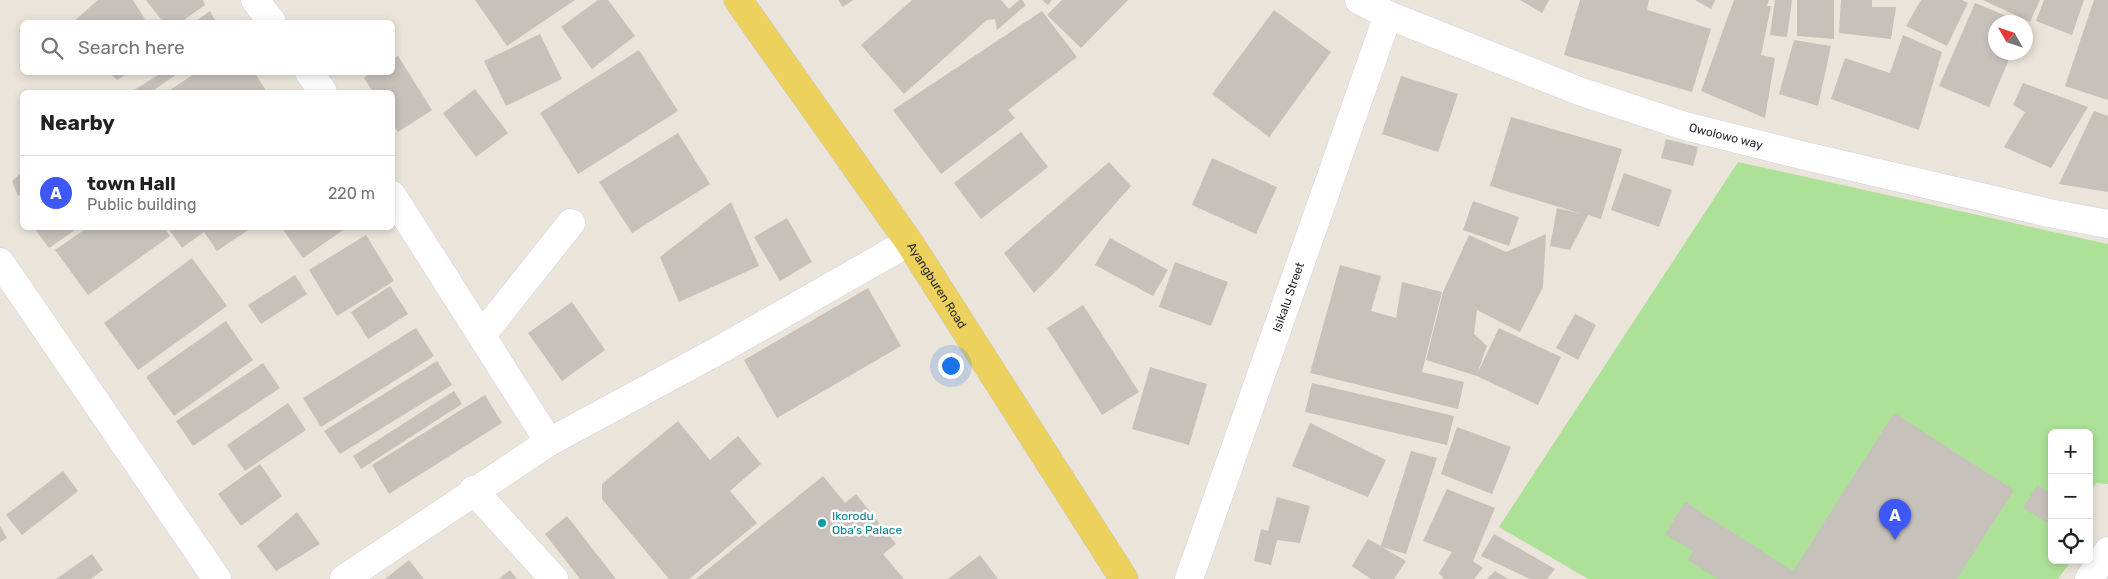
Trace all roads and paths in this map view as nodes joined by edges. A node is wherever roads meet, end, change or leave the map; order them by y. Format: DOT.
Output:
graph roads {
  1 [pos="255,0"];
  2 [pos="738,0"];
  3 [pos="1359,0"];
  4 [pos="1388,15"];
  5 [pos="270,20"];
  6 [pos="311,75"];
  7 [pos="322,90"];
  8 [pos="395,200"];
  9 [pos="571,223"];
  10 [pos="2108,224"];
  11 [pos="909,242"];
  12 [pos="5,278"];
  13 [pos="482,335"];
  14 [pos="549,442"];
  15 [pos="473,490"];
  16 [pos="2108,551"];
  17 [pos="1120,578"];
  18 [pos="217,579"];
  19 [pos="344,579"];
  20 [pos="554,579"];
  21 [pos="1189,579"];
  22 [pos="2089,579"];
  1 -- 5 [label="street"];
  2 -- 11 [label="main road, Ayangburen Road"];
  3 -- 4 [label="street, Owolowo way"];
  4 -- 10 [label="street, Owolowo way"];
  4 -- 21 [label="street, Isikalu Street"];
  6 -- 7 [label="street"];
  8 -- 13 [label="street"];
  9 -- 13 [label="street"];
  11 -- 14 [label="street"];
  11 -- 17 [label="main road, Ayangburen Road"];
  12 -- 18 [label="street"];
  13 -- 14 [label="street"];
  14 -- 15 [label="street"];
  15 -- 19 [label="street"];
  15 -- 20 [label="street"];
  16 -- 22 [label="street"];
}
